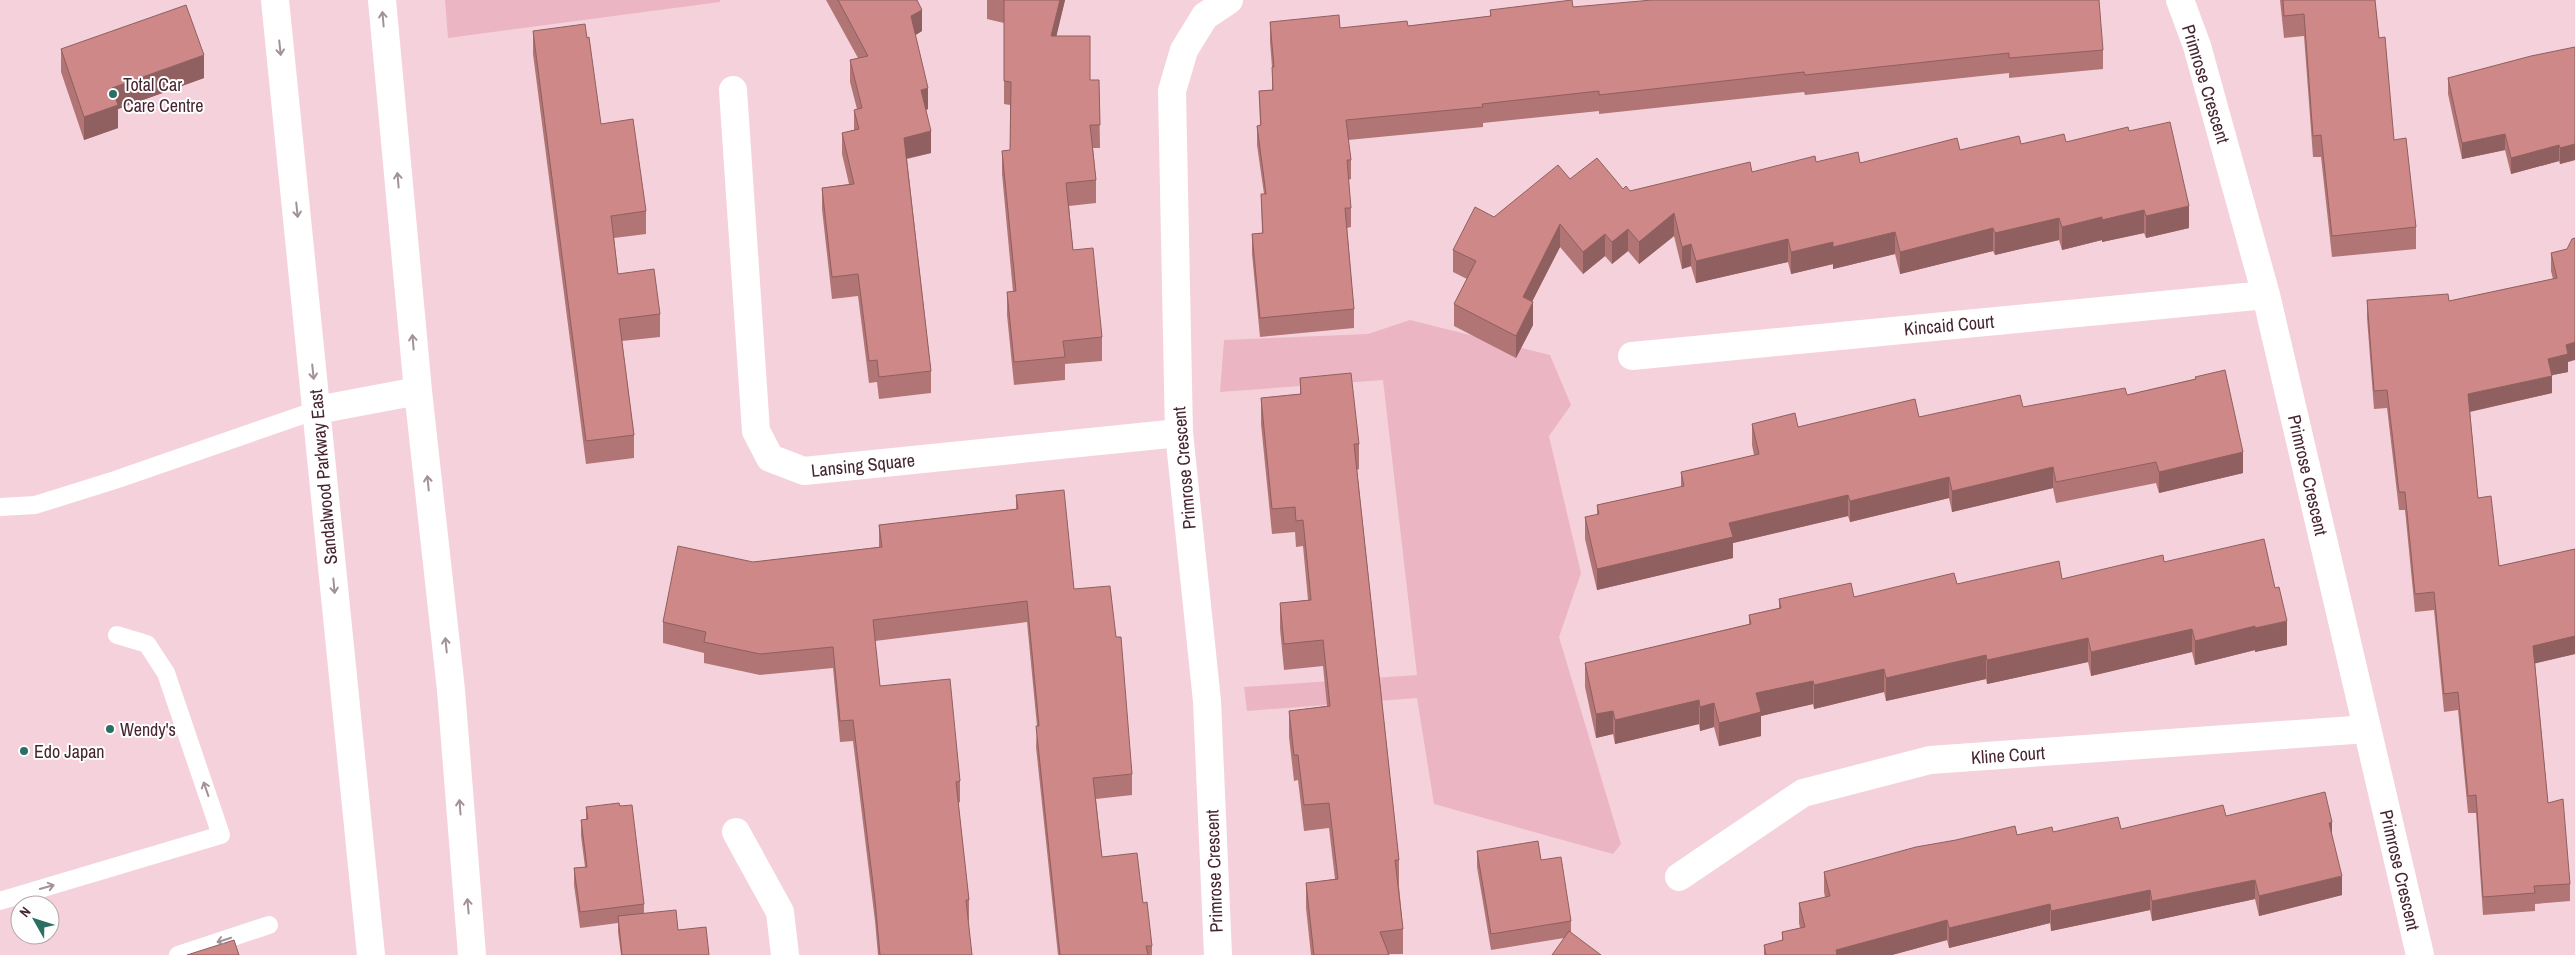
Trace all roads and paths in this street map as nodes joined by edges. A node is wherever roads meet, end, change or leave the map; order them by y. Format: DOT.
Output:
graph roads {
  1 [pos="275,0"];
  2 [pos="382,0"];
  3 [pos="1229,0"];
  4 [pos="2180,0"];
  5 [pos="733,90"];
  6 [pos="2266,295"];
  7 [pos="1632,356"];
  8 [pos="418,391"];
  9 [pos="317,410"];
  10 [pos="1179,433"];
  11 [pos="0,507"];
  12 [pos="117,635"];
  13 [pos="2367,729"];
  14 [pos="736,832"];
  15 [pos="1679,877"];
  16 [pos="0,900"];
  17 [pos="269,925"];
  18 [pos="178,955"];
  19 [pos="371,955"];
  20 [pos="472,955"];
  21 [pos="785,955"];
  22 [pos="1218,955"];
  23 [pos="2420,955"];
  1 -- 9 [label="street, Sandalwood Parkway East, one-way"];
  8 -- 2 [label="street, one-way"];
  3 -- 10 [label="street, Primrose Crescent"];
  4 -- 6 [label="street, Primrose Crescent"];
  5 -- 10 [label="street, Lansing Square"];
  6 -- 7 [label="street, Kincaid Court"];
  6 -- 13 [label="street, Primrose Crescent"];
  8 -- 9 [label="street"];
  20 -- 8 [label="street, one-way"];
  9 -- 11 [label="lane"];
  9 -- 19 [label="street, Sandalwood Parkway East, one-way"];
  10 -- 22 [label="street, Primrose Crescent"];
  16 -- 12 [label="lane, one-way"];
  13 -- 15 [label="street, Kline Court"];
  13 -- 23 [label="street, Primrose Crescent"];
  14 -- 21 [label="street"];
  17 -- 18 [label="lane, one-way"];
}
